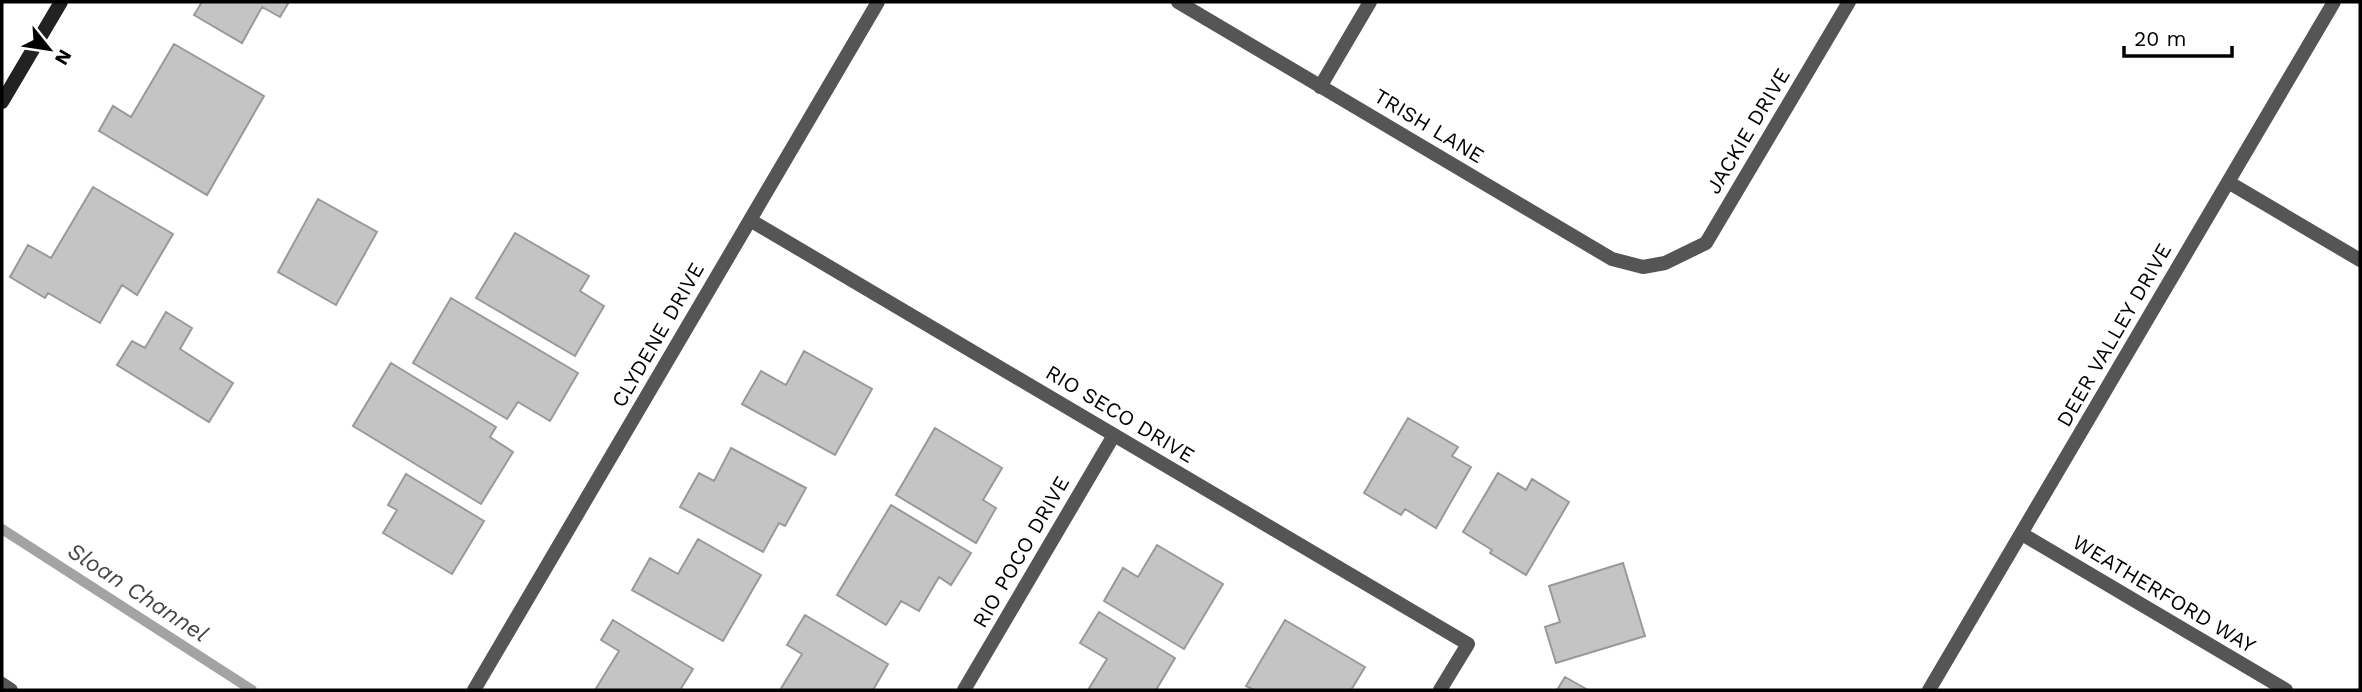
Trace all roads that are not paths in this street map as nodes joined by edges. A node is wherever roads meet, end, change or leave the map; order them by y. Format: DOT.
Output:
graph roads {
  1 [pos="61,2"];
  2 [pos="878,2"];
  3 [pos="1178,2"];
  4 [pos="1370,2"];
  5 [pos="1849,2"];
  6 [pos="2334,2"];
  7 [pos="1320,87"];
  8 [pos="2,102"];
  9 [pos="2228,183"];
  10 [pos="750,220"];
  11 [pos="2360,260"];
  12 [pos="1665,263"];
  13 [pos="1114,435"];
  14 [pos="2022,534"];
  15 [pos="2,684"];
  16 [pos="11,690"];
  17 [pos="474,690"];
  18 [pos="964,690"];
  19 [pos="1440,690"];
  20 [pos="1929,690"];
  21 [pos="2286,690"];
  1 -- 8 [label="main road"];
  2 -- 10 [label="street, CLYDENE DRIVE"];
  3 -- 7 [label="street, TRISH LANE"];
  4 -- 7 [label="street"];
  5 -- 12 [label="street, JACKIE DRIVE"];
  6 -- 9 [label="street, DEER VALLEY DRIVE"];
  7 -- 12 [label="street, TRISH LANE"];
  9 -- 11 [label="street"];
  9 -- 14 [label="street, DEER VALLEY DRIVE"];
  10 -- 13 [label="street, RIO SECO DRIVE"];
  10 -- 17 [label="street, CLYDENE DRIVE"];
  13 -- 18 [label="street, RIO POCO DRIVE"];
  13 -- 19 [label="street, RIO SECO DRIVE"];
  14 -- 20 [label="street, DEER VALLEY DRIVE"];
  14 -- 21 [label="street, WEATHERFORD WAY"];
  15 -- 16 [label="street"];
}
